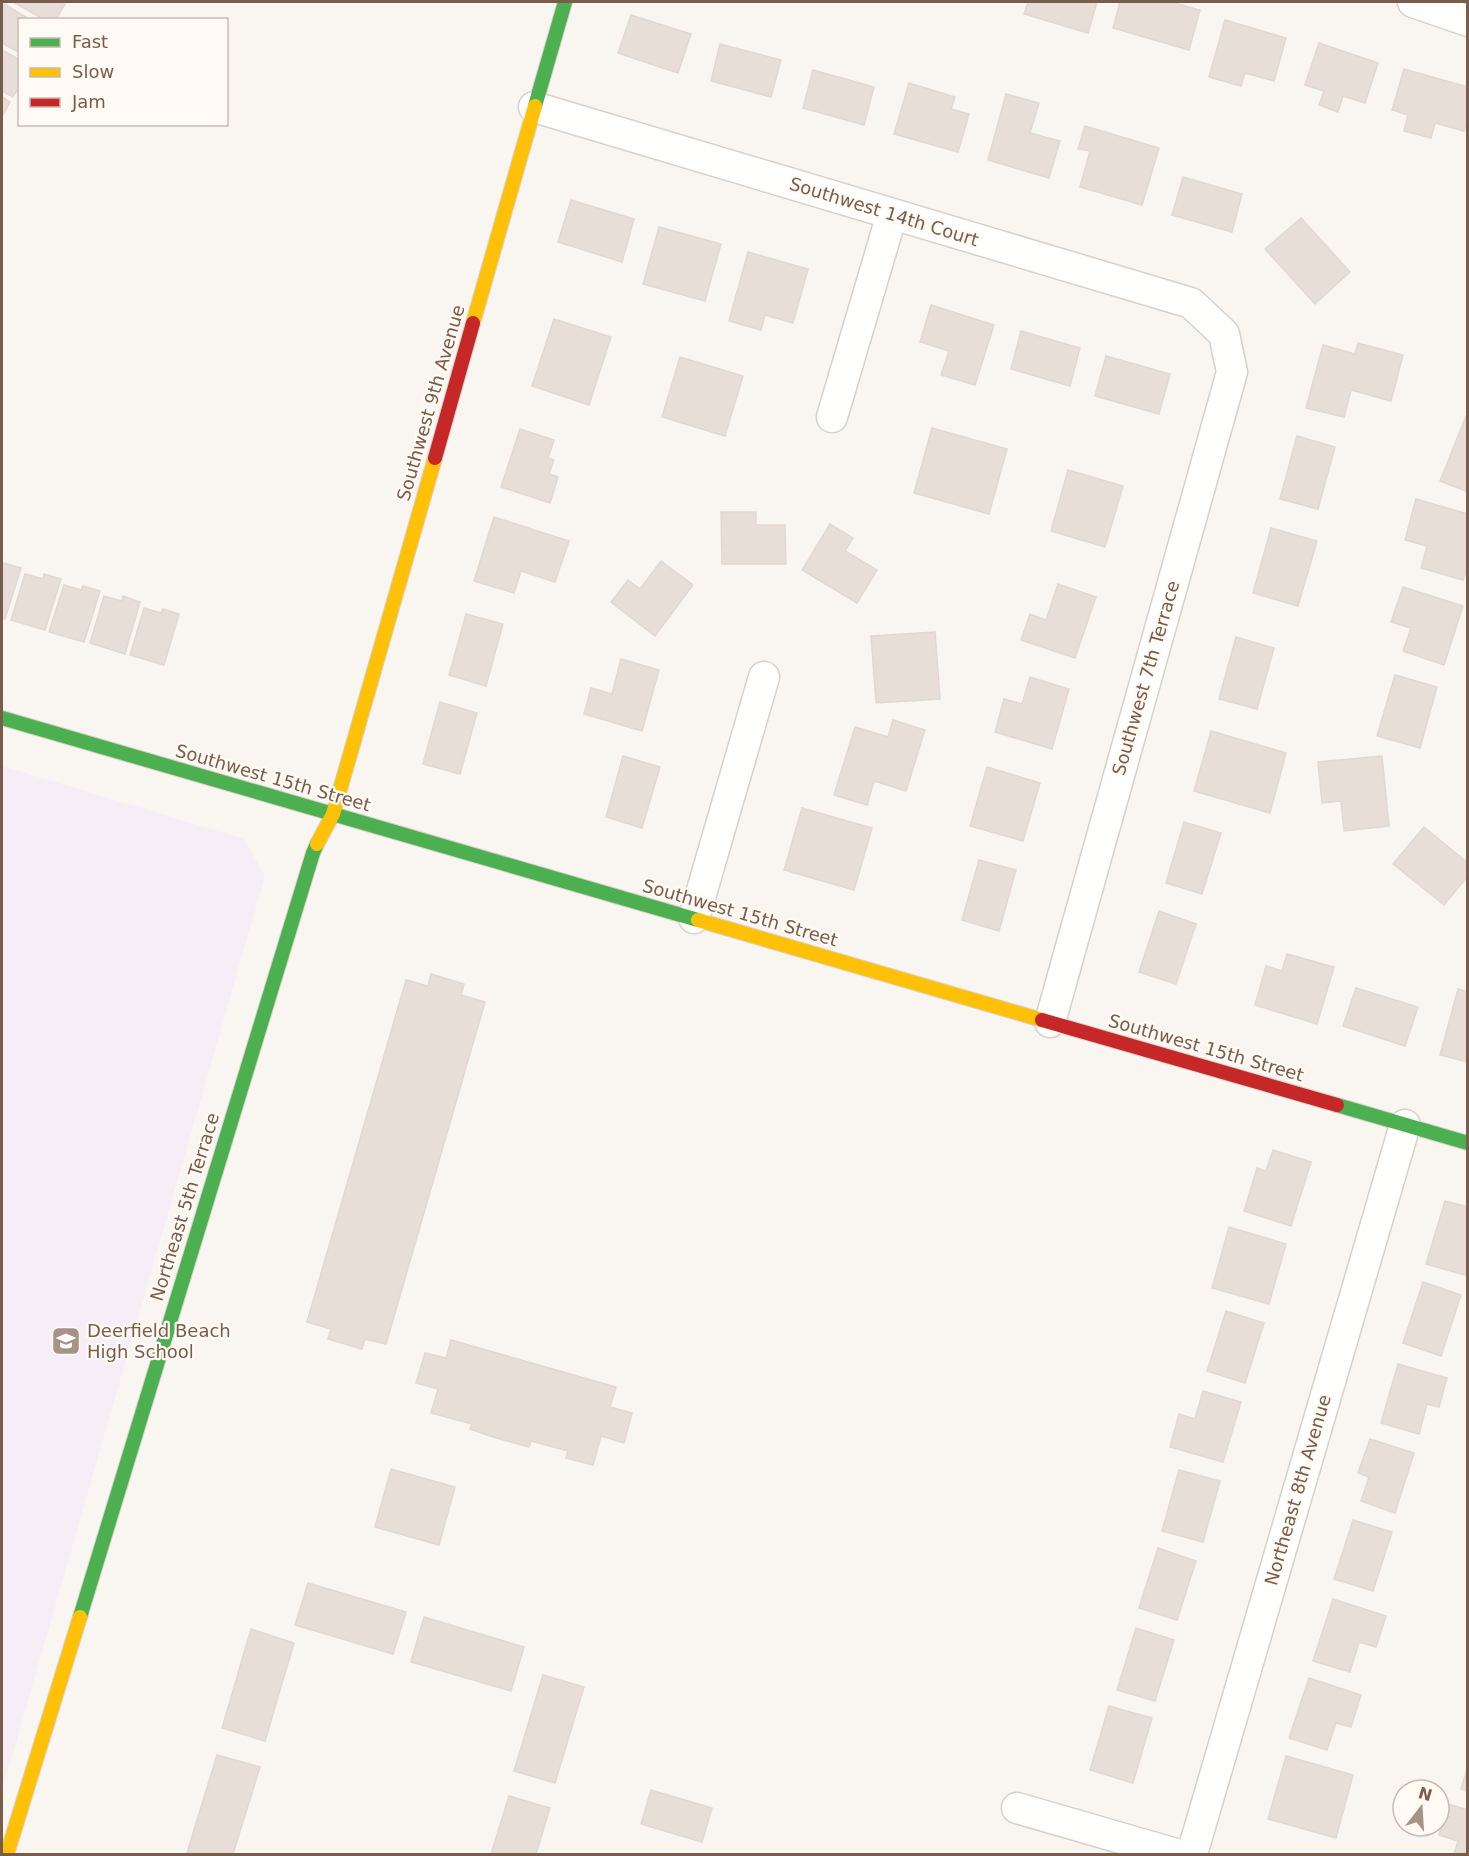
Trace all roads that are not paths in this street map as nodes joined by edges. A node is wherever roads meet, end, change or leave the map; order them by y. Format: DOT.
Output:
graph roads {
  1 [pos="566,2"];
  2 [pos="1413,2"];
  3 [pos="1467,21"];
  4 [pos="534,107"];
  5 [pos="892,214"];
  6 [pos="1224,334"];
  7 [pos="832,417"];
  8 [pos="764,677"];
  9 [pos="2,718"];
  10 [pos="333,814"];
  11 [pos="694,918"];
  12 [pos="1050,1022"];
  13 [pos="1405,1125"];
  14 [pos="1467,1143"];
  15 [pos="1017,1808"];
  16 [pos="7,1854"];
  17 [pos="1176,1854"];
  18 [pos="1192,1854"];
  1 -- 4 [label="street, Southwest 9th Avenue"];
  2 -- 3 [label="street"];
  4 -- 5 [label="street, Southwest 14th Court"];
  4 -- 10 [label="street, Southwest 9th Avenue"];
  5 -- 6 [label="street, Southwest 14th Court"];
  5 -- 7 [label="street"];
  6 -- 12 [label="street, Southwest 7th Terrace"];
  8 -- 11 [label="street"];
  9 -- 10 [label="street, Southwest 15th Street"];
  10 -- 11 [label="street, Southwest 15th Street"];
  10 -- 16 [label="street, Northeast 5th Terrace"];
  11 -- 12 [label="street, Southwest 15th Street"];
  12 -- 13 [label="street, Southwest 15th Street"];
  13 -- 14 [label="street, Southwest 15th Street"];
  13 -- 18 [label="street, Northeast 8th Avenue"];
  15 -- 17 [label="street"];
}
